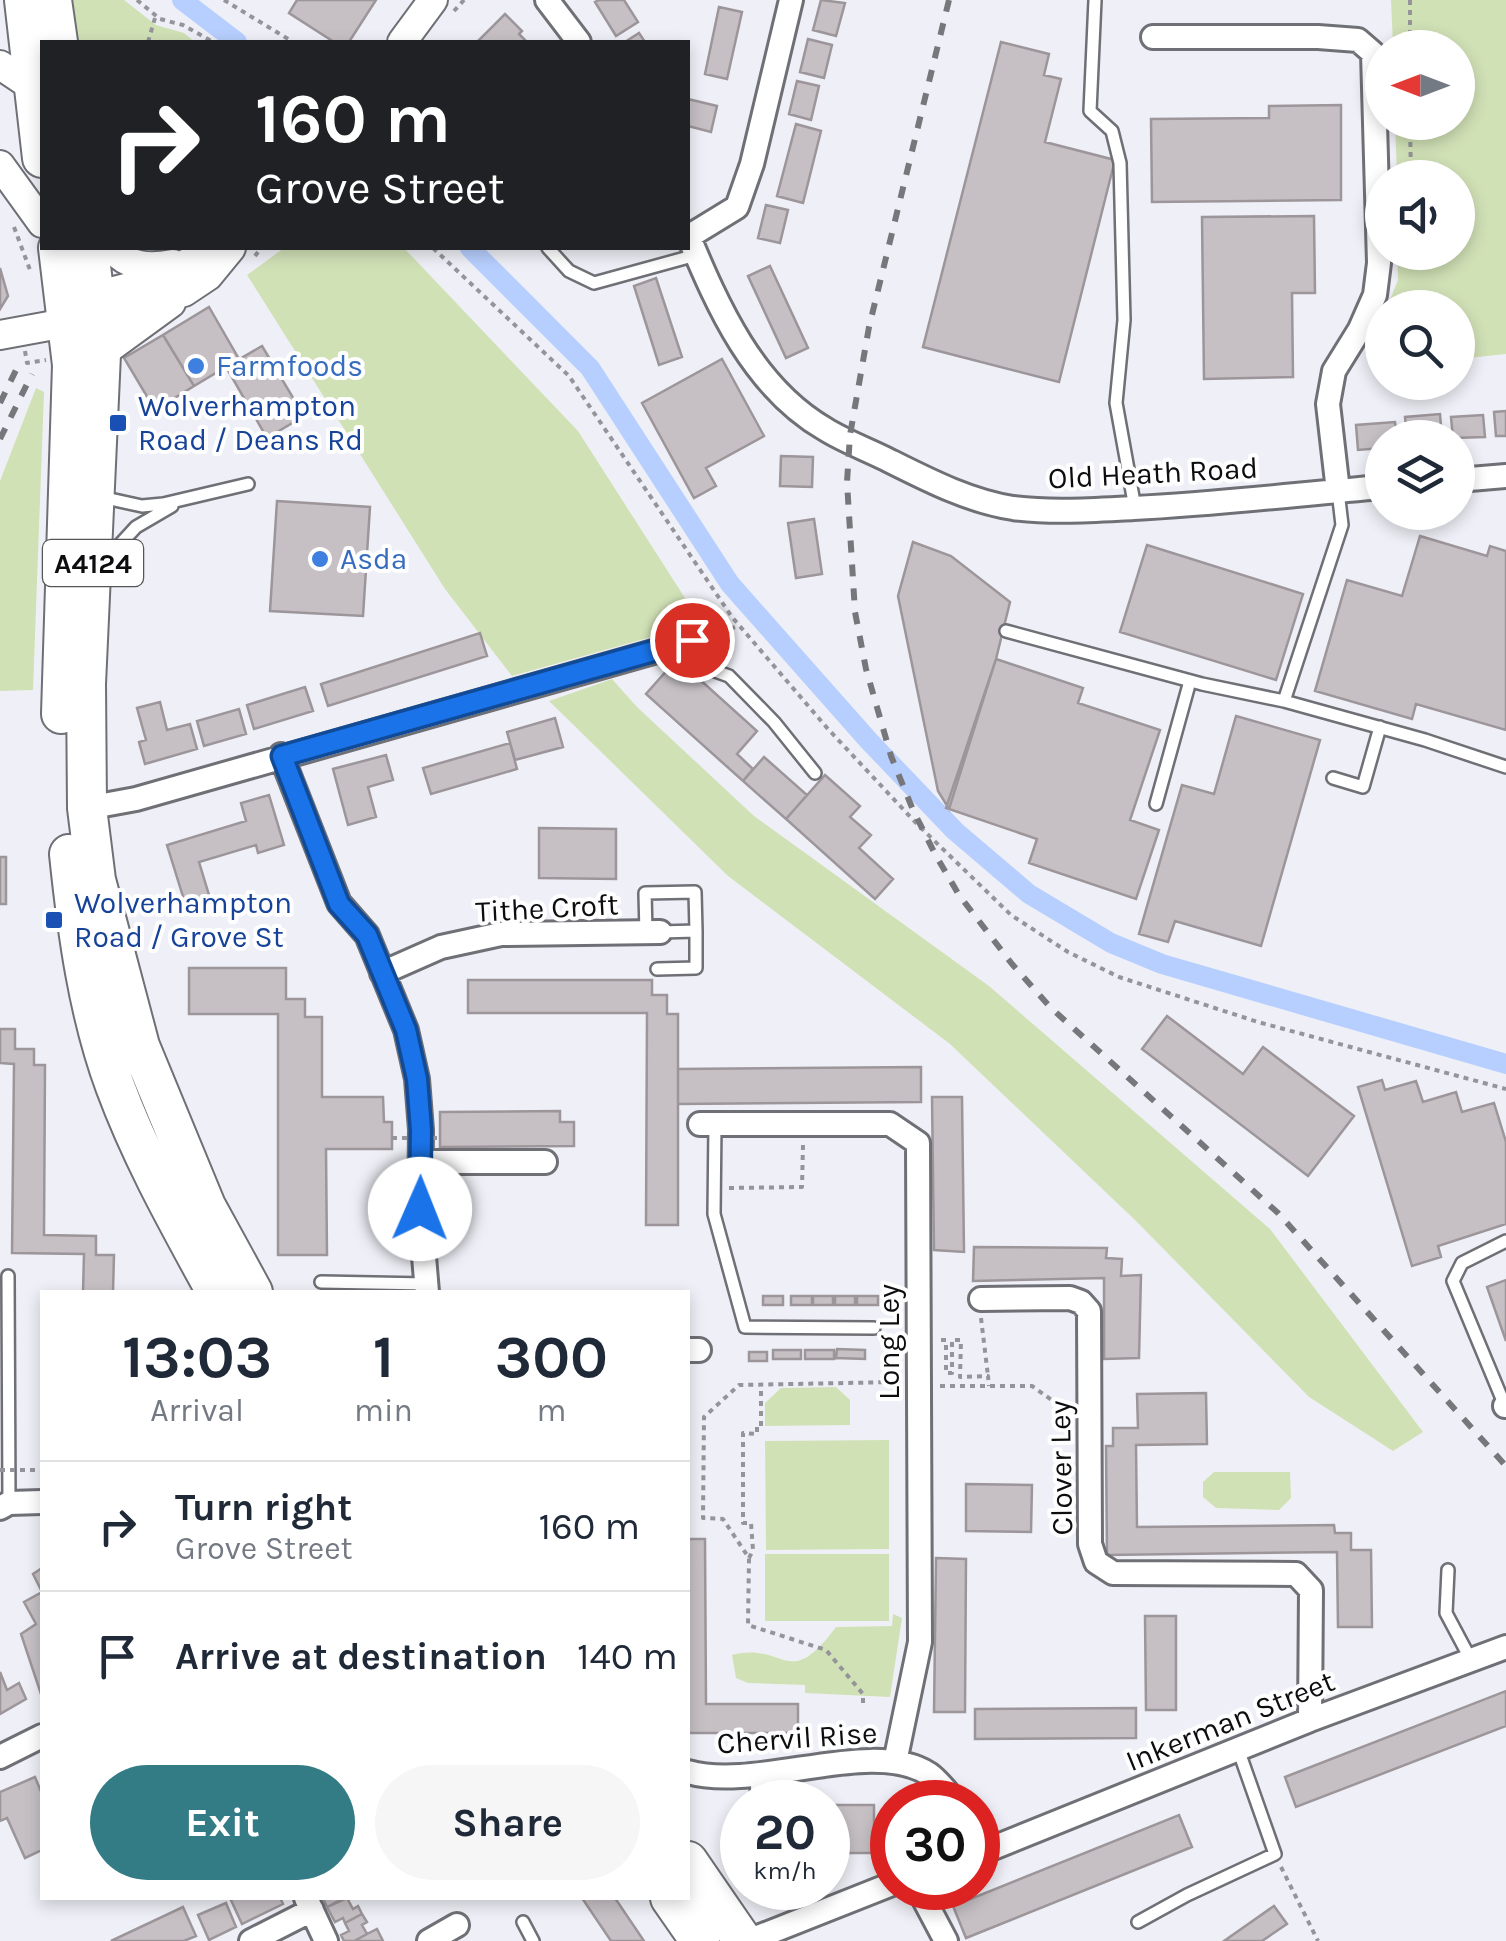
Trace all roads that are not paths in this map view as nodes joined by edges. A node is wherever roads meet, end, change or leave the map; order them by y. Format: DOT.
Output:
graph roads {
  1 [pos="24,0"];
  2 [pos="52,0"];
  3 [pos="433,0"];
  4 [pos="547,0"];
  5 [pos="792,0"];
  6 [pos="1095,0"];
  7 [pos="1153,37"];
  8 [pos="58,40"];
  9 [pos="403,40"];
  10 [pos="578,40"];
  11 [pos="0,65"];
  12 [pos="37,89"];
  13 [pos="40,130"];
  14 [pos="40,170"];
  15 [pos="40,220"];
  16 [pos="691,242"];
  17 [pos="59,250"];
  18 [pos="89,250"];
  19 [pos="114,250"];
  20 [pos="550,250"];
  21 [pos="672,250"];
  22 [pos="219,251"];
  23 [pos="91,322"];
  24 [pos="0,335"];
  25 [pos="1506,476"];
  26 [pos="1475,479"];
  27 [pos="248,484"];
  28 [pos="1365,489"];
  29 [pos="1338,491"];
  30 [pos="81,492"];
  31 [pos="180,502"];
  32 [pos="1136,508"];
  33 [pos="92,578"];
  34 [pos="1006,631"];
  35 [pos="684,643"];
  36 [pos="1190,681"];
  37 [pos="1284,701"];
  38 [pos="1380,727"];
  39 [pos="282,756"];
  40 [pos="1506,766"];
  41 [pos="815,773"];
  42 [pos="1333,778"];
  43 [pos="1156,804"];
  44 [pos="76,810"];
  45 [pos="696,932"];
  46 [pos="653,933"];
  47 [pos="657,969"];
  48 [pos="382,974"];
  49 [pos="708,1124"];
  50 [pos="420,1162"];
  51 [pos="546,1162"];
  52 [pos="1506,1242"];
  53 [pos="8,1276"];
  54 [pos="321,1282"];
  55 [pos="426,1288"];
  56 [pos="215,1290"];
  57 [pos="252,1290"];
  58 [pos="981,1298"];
  59 [pos="874,1328"];
  60 [pos="1506,1406"];
  61 [pos="40,1502"];
  62 [pos="4,1506"];
  63 [pos="1448,1570"];
  64 [pos="1506,1647"];
  65 [pos="1472,1660"];
  66 [pos="1310,1720"];
  67 [pos="40,1737"];
  68 [pos="1238,1750"];
  69 [pos="0,1756"];
  70 [pos="894,1762"];
  71 [pos="690,1772"];
  72 [pos="757,1777"];
  73 [pos="757,1780"];
  74 [pos="934,1780"];
  75 [pos="1000,1842"];
  76 [pos="690,1864"];
  77 [pos="870,1893"];
  78 [pos="671,1900"];
  79 [pos="309,1904"];
  80 [pos="930,1910"];
  81 [pos="523,1922"];
  82 [pos="1138,1922"];
  83 [pos="457,1925"];
  84 [pos="251,1941"];
  85 [pos="326,1941"];
  86 [pos="429,1941"];
  87 [pos="534,1941"];
  88 [pos="700,1941"];
  89 [pos="746,1941"];
  90 [pos="946,1941"];
  1 -- 12 [label="main road"];
  2 -- 8 [label="main road"];
  3 -- 9 [label="street"];
  4 -- 10 [label="street"];
  5 -- 16 [label="street"];
  6 -- 32 [label="lane"];
  7 -- 29 [label="street"];
  11 -- 12 [label="street"];
  12 -- 13 [label="main road"];
  14 -- 15 [label="street"];
  16 -- 32 [label="street, Old Heath Road"];
  17 -- 23 [label="main road, A4124"];
  18 -- 23 [label="main road, A4124"];
  19 -- 22 [label="street"];
  20 -- 21 [label="lane"];
  22 -- 23 [label="street"];
  22 -- 23 [label="street"];
  23 -- 24 [label="street"];
  23 -- 30 [label="main road, A4124"];
  25 -- 26 [label="street"];
  27 -- 31 [label="lane"];
  28 -- 29 [label="street, Old Heath Road"];
  29 -- 32 [label="street, Old Heath Road"];
  29 -- 37 [label="lane"];
  30 -- 31 [label="lane"];
  30 -- 33 [label="main road, A4124"];
  30 -- 44 [label="main road, A4124"];
  31 -- 33 [label="lane"];
  33 -- 44 [label="main road, A4124"];
  34 -- 36 [label="lane"];
  35 -- 39 [label="street"];
  35 -- 41 [label="lane"];
  36 -- 37 [label="lane"];
  36 -- 43 [label="lane"];
  37 -- 38 [label="lane"];
  38 -- 40 [label="lane"];
  38 -- 42 [label="lane"];
  39 -- 44 [label="street"];
  39 -- 48 [label="street"];
  44 -- 56 [label="main road, A4124"];
  44 -- 57 [label="main road, A4124"];
  45 -- 46 [label="lane"];
  45 -- 46 [label="lane"];
  45 -- 47 [label="lane"];
  46 -- 48 [label="street, Tithe Croft"];
  48 -- 50 [label="street"];
  49 -- 59 [label="lane"];
  49 -- 70 [label="street, Long Ley"];
  50 -- 51 [label="street"];
  50 -- 55 [label="street"];
  52 -- 60 [label="lane"];
  53 -- 62 [label="lane"];
  54 -- 55 [label="lane"];
  58 -- 66 [label="street, Clover Ley"];
  61 -- 62 [label="street"];
  63 -- 65 [label="lane"];
  64 -- 65 [label="street, Inkerman Street"];
  65 -- 66 [label="street, Inkerman Street"];
  66 -- 68 [label="street, Inkerman Street"];
  67 -- 69 [label="street"];
  68 -- 75 [label="street, Inkerman Street"];
  68 -- 82 [label="lane"];
  70 -- 72 [label="street, Chervil Rise"];
  70 -- 74 [label="street, Chervil Rise"];
  71 -- 72 [label="street, Chervil Rise"];
  72 -- 73 [label="lane"];
  76 -- 89 [label="main road"];
  77 -- 89 [label="street"];
  78 -- 88 [label="main road"];
  79 -- 84 [label="street"];
  79 -- 85 [label="street"];
  80 -- 90 [label="street"];
  81 -- 87 [label="lane"];
  83 -- 86 [label="street"];
}
